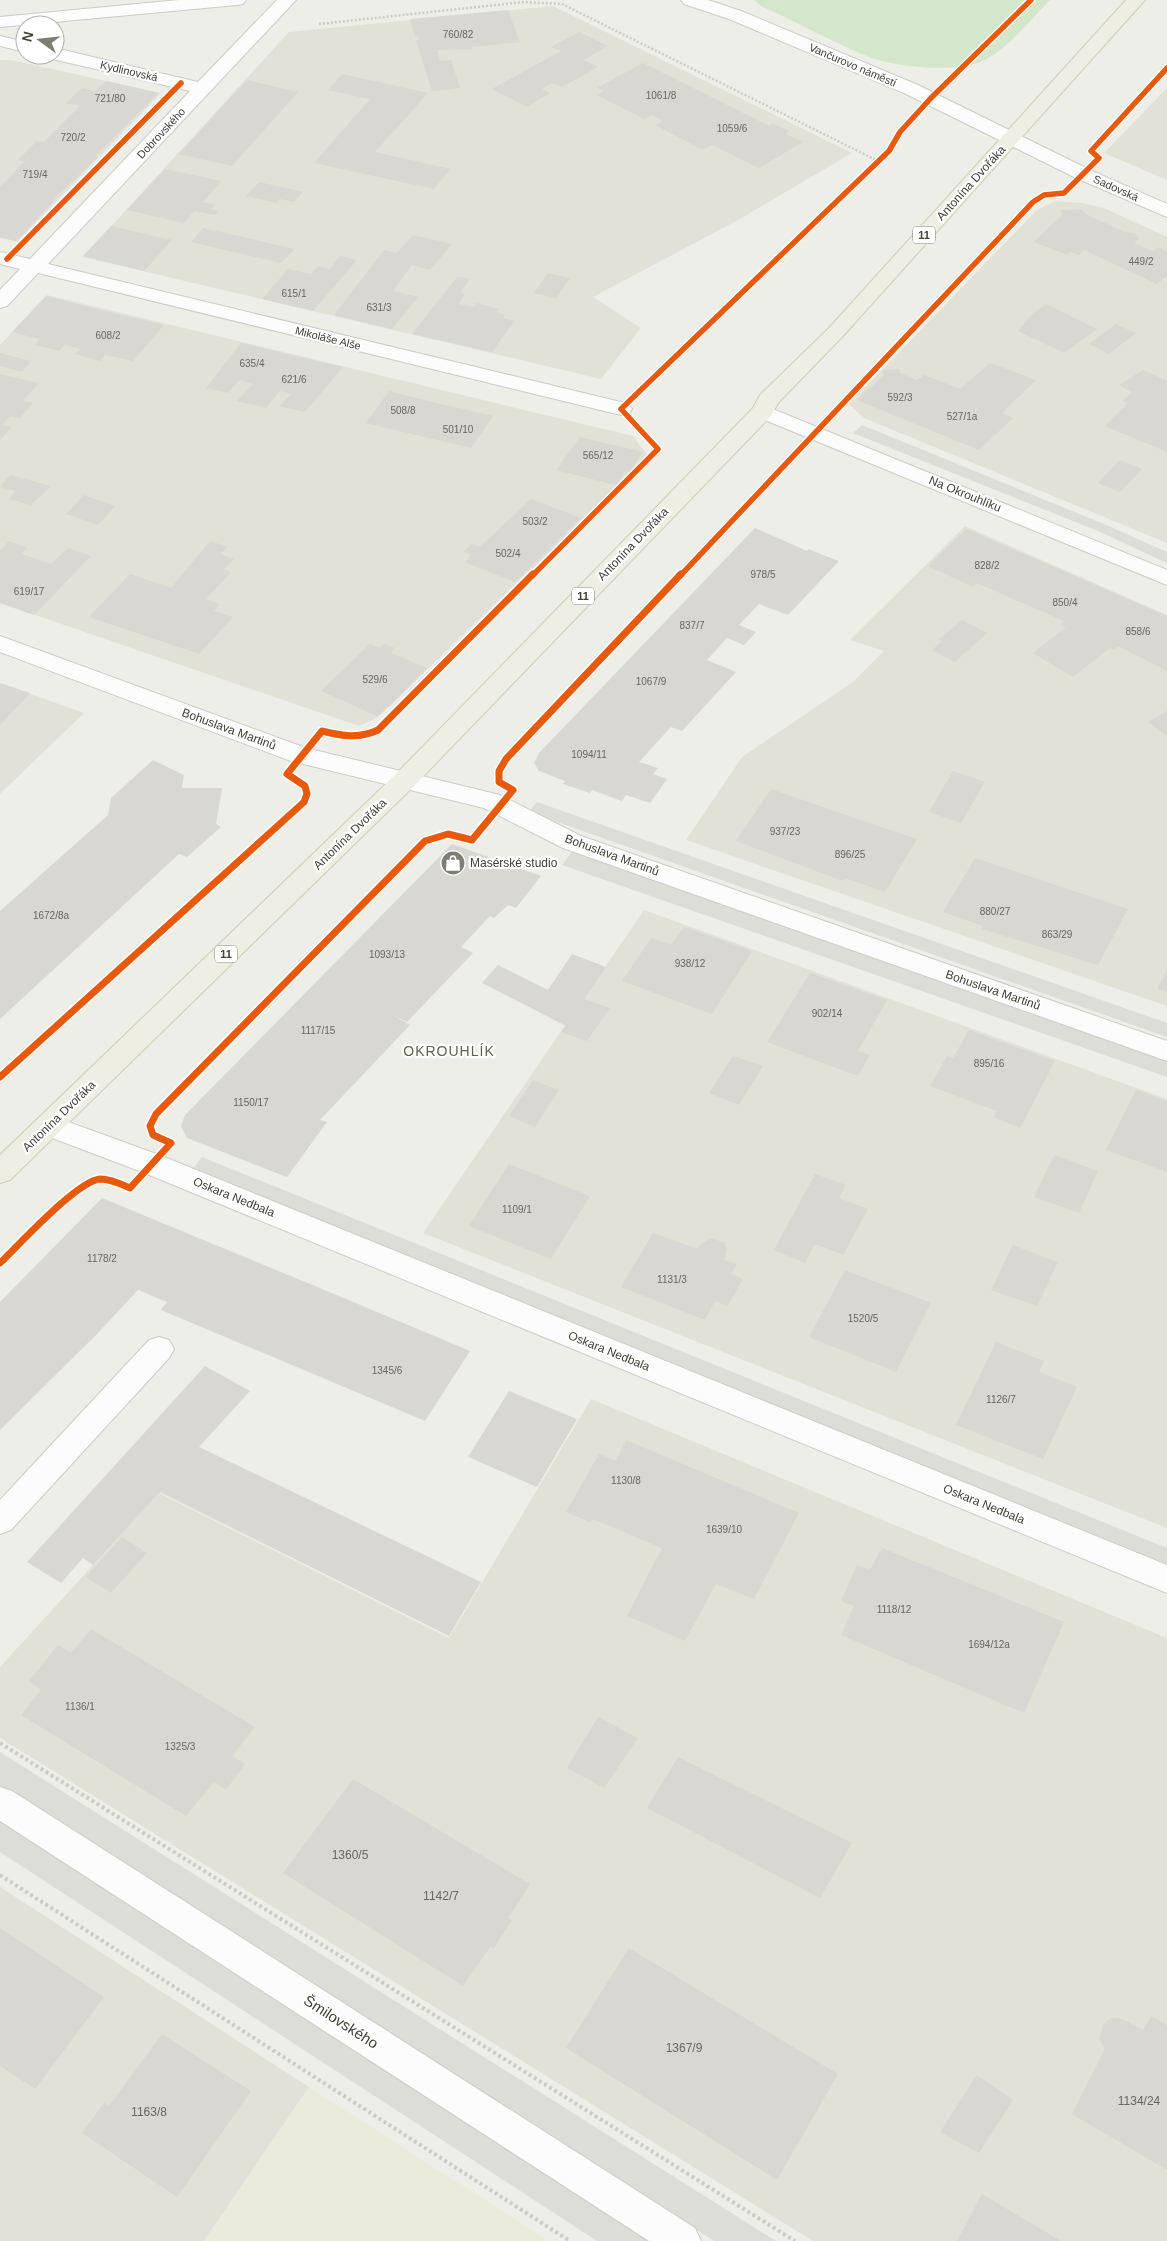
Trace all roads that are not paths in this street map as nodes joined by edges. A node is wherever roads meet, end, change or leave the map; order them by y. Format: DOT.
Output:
graph roads {
  1 [pos="287,0"];
  2 [pos="690,0"];
  3 [pos="1136,0"];
  4 [pos="228,1"];
  5 [pos="0,22"];
  6 [pos="0,41"];
  7 [pos="15,45"];
  8 [pos="65,56"];
  9 [pos="203,89"];
  10 [pos="1013,138"];
  11 [pos="1167,211"];
  12 [pos="0,258"];
  13 [pos="35,266"];
  14 [pos="0,302"];
  15 [pos="621,410"];
  16 [pos="763,411"];
  17 [pos="1167,578"];
  18 [pos="0,644"];
  19 [pos="404,781"];
  20 [pos="1167,1051"];
  21 [pos="49,1126"];
  22 [pos="0,1172"];
  23 [pos="159,1349"];
  24 [pos="0,1521"];
  25 [pos="1167,1579"];
  26 [pos="0,1802"];
  27 [pos="682,2241"];
  1 -- 9 [label="street, Dobrovského"];
  2 -- 10 [label="street, Vančurovo náměstí"];
  3 -- 10 [label="main road, Antonína Dvořáka / 11"];
  4 -- 5 [label="street"];
  6 -- 7 [label="street"];
  8 -- 9 [label="street, Kydlinovská"];
  9 -- 13 [label="street, Dobrovského"];
  10 -- 11 [label="street, Sadovská"];
  10 -- 16 [label="main road, Antonína Dvořáka / 11"];
  12 -- 13 [label="street"];
  13 -- 14 [label="street, Dobrovského"];
  13 -- 15 [label="street, Mikoláše Alše"];
  16 -- 17 [label="street, Na Okrouhlíku"];
  16 -- 19 [label="main road, Antonína Dvořáka / 11"];
  18 -- 19 [label="street, Bohuslava Martinů"];
  19 -- 20 [label="street, Bohuslava Martinů"];
  19 -- 21 [label="main road, Antonína Dvořáka / 11"];
  21 -- 22 [label="main road, Antonína Dvořáka / 11"];
  21 -- 25 [label="street, Oskara Nedbala"];
  23 -- 24 [label="street"];
  26 -- 27 [label="street, Šmilovského"];
}
